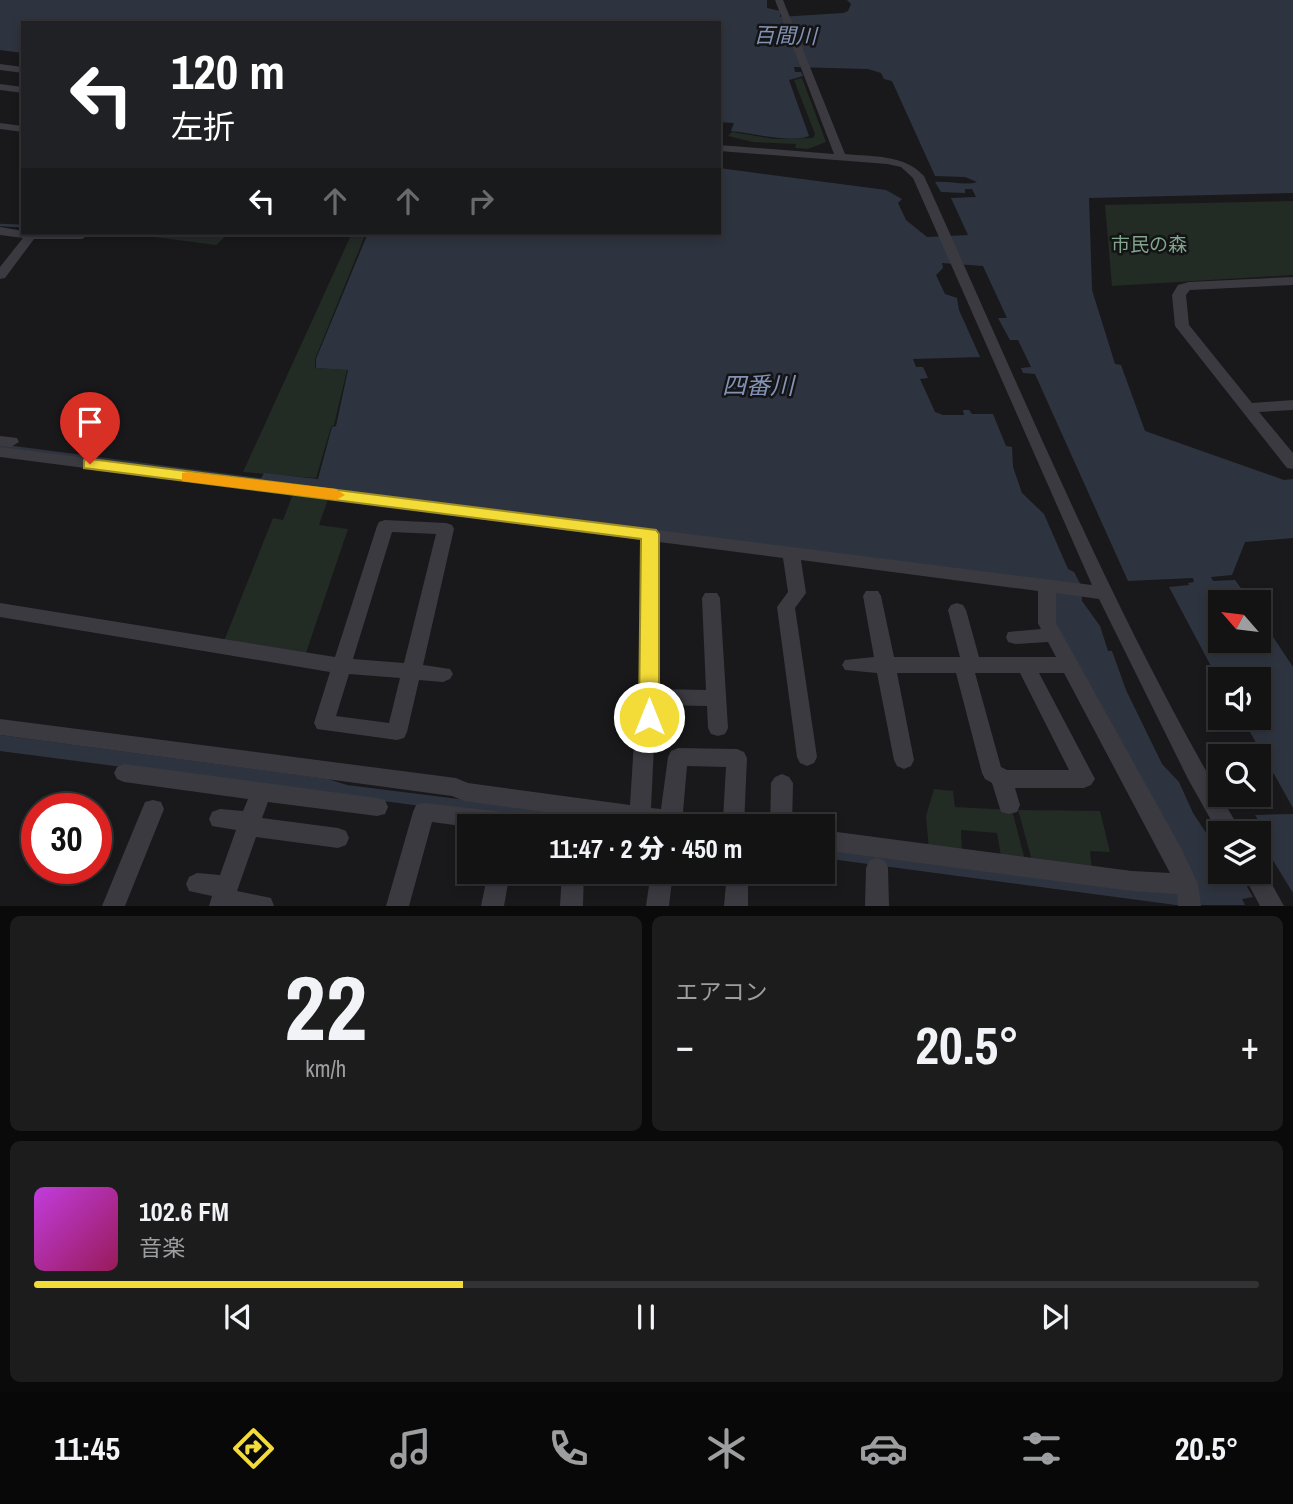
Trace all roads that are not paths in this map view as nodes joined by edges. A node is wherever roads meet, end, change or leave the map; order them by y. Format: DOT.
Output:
graph roads {
  1 [pos="779,0"];
  2 [pos="0,67"];
  3 [pos="21,70"];
  4 [pos="0,87"];
  5 [pos="21,90"];
  6 [pos="0,126"];
  7 [pos="21,129"];
  8 [pos="721,148"];
  9 [pos="841,157"];
  10 [pos="0,221"];
  11 [pos="21,223"];
  12 [pos="0,232"];
  13 [pos="21,233"];
  14 [pos="31,235"];
  15 [pos="0,275"];
  16 [pos="1293,281"];
  17 [pos="1293,405"];
  18 [pos="1248,408"];
  19 [pos="4,445"];
  20 [pos="1293,464"];
  21 [pos="650,534"];
  22 [pos="791,553"];
  23 [pos="1049,587"];
  24 [pos="1105,593"];
  25 [pos="872,596"];
  26 [pos="711,598"];
  27 [pos="0,610"];
  28 [pos="957,610"];
  29 [pos="1054,635"];
  30 [pos="1015,637"];
  31 [pos="885,664"];
  32 [pos="967,664"];
  33 [pos="1025,664"];
  34 [pos="1070,664"];
  35 [pos="852,665"];
  36 [pos="341,666"];
  37 [pos="413,672"];
  38 [pos="443,674"];
  39 [pos="649,697"];
  40 [pos="717,698"];
  41 [pos="0,727"];
  42 [pos="718,728"];
  43 [pos="807,757"];
  44 [pos="904,760"];
  45 [pos="124,773"];
  46 [pos="1001,777"];
  47 [pos="782,783"];
  48 [pos="261,791"];
  49 [pos="1009,805"];
  50 [pos="377,807"];
  51 [pos="153,809"];
  52 [pos="625,814"];
  53 [pos="640,814"];
  54 [pos="672,814"];
  55 [pos="734,814"];
  56 [pos="781,814"];
  57 [pos="457,816"];
  58 [pos="220,820"];
  59 [pos="1223,821"];
  60 [pos="249,823"];
  61 [pos="338,838"];
  62 [pos="835,842"];
  63 [pos="877,868"];
  64 [pos="197,884"];
  65 [pos="496,884"];
  66 [pos="572,884"];
  67 [pos="660,884"];
  68 [pos="1260,884"];
  69 [pos="1188,892"];
  70 [pos="223,897"];
  71 [pos="113,905"];
  72 [pos="262,905"];
  73 [pos="397,905"];
  74 [pos="492,905"];
  75 [pos="571,905"];
  76 [pos="657,905"];
  77 [pos="877,905"];
  78 [pos="1273,905"];
  1 -- 9 [label="street"];
  2 -- 3 [label="street"];
  4 -- 5 [label="street"];
  6 -- 7 [label="street"];
  8 -- 9 [label="street"];
  9 -- 24 [label="street"];
  10 -- 11 [label="street"];
  12 -- 13 [label="street"];
  14 -- 15 [label="street"];
  16 -- 18 [label="street"];
  17 -- 18 [label="street"];
  18 -- 20 [label="street"];
  19 -- 21 [label="street"];
  21 -- 22 [label="street"];
  21 -- 39 [label="street"];
  22 -- 23 [label="street"];
  22 -- 43 [label="street"];
  23 -- 24 [label="street"];
  23 -- 29 [label="street"];
  24 -- 59 [label="street"];
  25 -- 31 [label="street"];
  26 -- 40 [label="street"];
  27 -- 36 [label="street"];
  28 -- 32 [label="street"];
  29 -- 30 [label="street"];
  29 -- 34 [label="street"];
  31 -- 32 [label="street"];
  31 -- 35 [label="street"];
  31 -- 44 [label="street"];
  32 -- 33 [label="street"];
  32 -- 46 [label="street"];
  33 -- 34 [label="street"];
  33 -- 46 [label="street"];
  34 -- 69 [label="street"];
  36 -- 37 [label="street"];
  36 -- 37 [label="street"];
  36 -- 37 [label="street"];
  37 -- 38 [label="street"];
  39 -- 40 [label="street"];
  39 -- 53 [label="street"];
  40 -- 42 [label="street"];
  41 -- 52 [label="street"];
  45 -- 48 [label="street"];
  46 -- 49 [label="street"];
  47 -- 56 [label="street"];
  48 -- 50 [label="street"];
  48 -- 60 [label="street"];
  51 -- 71 [label="street"];
  54 -- 55 [label="street"];
  57 -- 73 [label="street"];
  58 -- 60 [label="street"];
  60 -- 61 [label="street"];
  60 -- 70 [label="street"];
  62 -- 69 [label="street"];
  63 -- 77 [label="street"];
  64 -- 70 [label="street"];
  65 -- 74 [label="street"];
  66 -- 75 [label="street"];
  67 -- 76 [label="street"];
  68 -- 78 [label="street"];
  70 -- 72 [label="street"];
}
